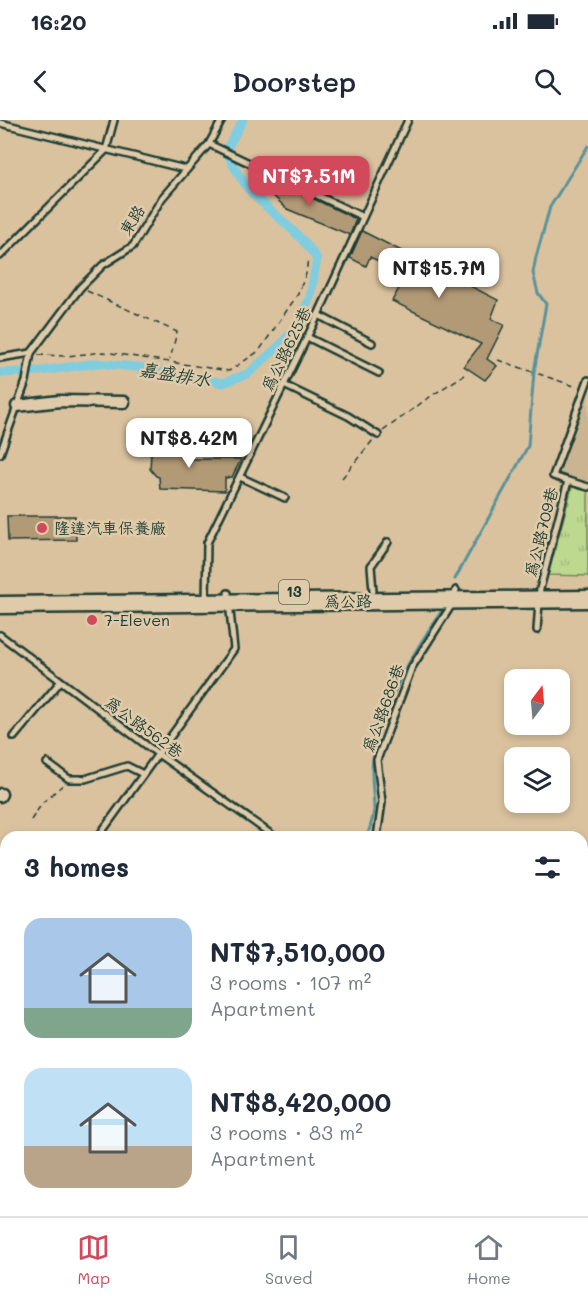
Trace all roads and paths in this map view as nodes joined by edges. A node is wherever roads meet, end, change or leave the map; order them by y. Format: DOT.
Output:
graph roads {
  1 [pos="114,120"];
  2 [pos="222,120"];
  3 [pos="408,120"];
  4 [pos="0,123"];
  5 [pos="209,144"];
  6 [pos="106,150"];
  7 [pos="185,169"];
  8 [pos="363,218"];
  9 [pos="0,256"];
  10 [pos="308,258"];
  11 [pos="80,288"];
  12 [pos="318,315"];
  13 [pos="307,337"];
  14 [pos="372,343"];
  15 [pos="31,352"];
  16 [pos="0,358"];
  17 [pos="498,360"];
  18 [pos="170,361"];
  19 [pos="379,373"];
  20 [pos="464,375"];
  21 [pos="588,380"];
  22 [pos="284,385"];
  23 [pos="584,389"];
  24 [pos="124,402"];
  25 [pos="17,406"];
  26 [pos="378,435"];
  27 [pos="0,454"];
  28 [pos="240,477"];
  29 [pos="342,478"];
  30 [pos="568,481"];
  31 [pos="588,487"];
  32 [pos="285,498"];
  33 [pos="388,542"];
  34 [pos="588,589"];
  35 [pos="373,591"];
  36 [pos="540,594"];
  37 [pos="0,595"];
  38 [pos="455,595"];
  39 [pos="206,598"];
  40 [pos="229,598"];
  41 [pos="588,599"];
  42 [pos="0,605"];
  43 [pos="537,630"];
  44 [pos="0,635"];
  45 [pos="60,682"];
  46 [pos="14,736"];
  47 [pos="158,754"];
  48 [pos="48,763"];
  49 [pos="143,774"];
  50 [pos="69,780"];
  51 [pos="31,820"];
  52 [pos="102,831"];
  53 [pos="267,831"];
  54 [pos="378,831"];
  1 -- 6 [label="lane"];
  2 -- 5 [label="lane, 東路"];
  3 -- 8 [label="lane, 為公路625巷"];
  4 -- 6 [label="lane"];
  5 -- 7 [label="lane, 東路"];
  5 -- 8 [label="lane"];
  6 -- 7 [label="lane"];
  6 -- 9 [label="lane"];
  7 -- 11 [label="lane, 東路"];
  8 -- 12 [label="lane, 為公路625巷"];
  10 -- 18 [label="path"];
  11 -- 15 [label="lane, 東路"];
  11 -- 18 [label="path"];
  12 -- 13 [label="lane, 為公路625巷"];
  12 -- 14 [label="lane"];
  13 -- 19 [label="lane"];
  13 -- 22 [label="lane, 為公路625巷"];
  15 -- 16 [label="lane"];
  15 -- 18 [label="path"];
  15 -- 25 [label="lane"];
  17 -- 23 [label="path"];
  20 -- 26 [label="path"];
  21 -- 23 [label="lane, 為公路709巷"];
  22 -- 26 [label="lane"];
  22 -- 28 [label="lane, 為公路625巷"];
  23 -- 30 [label="lane, 為公路709巷"];
  24 -- 25 [label="street"];
  25 -- 27 [label="lane"];
  26 -- 29 [label="path"];
  28 -- 32 [label="lane"];
  28 -- 39 [label="lane, 為公路625巷"];
  30 -- 31 [label="lane"];
  30 -- 36 [label="lane, 為公路709巷"];
  33 -- 35 [label="lane"];
  34 -- 36 [label="main road, 為公路 / 13"];
  35 -- 38 [label="main road, 為公路 / 13"];
  35 -- 40 [label="main road, 為公路 / 13"];
  36 -- 38 [label="main road, 為公路 / 13"];
  36 -- 41 [label="main road, 為公路 / 13"];
  36 -- 43 [label="lane, 為公路709巷"];
  37 -- 39 [label="main road, 為公路 / 13"];
  38 -- 40 [label="main road, 為公路 / 13"];
  38 -- 54 [label="lane, 為公路686巷"];
  39 -- 40 [label="main road, 為公路 / 13"];
  39 -- 42 [label="main road, 為公路 / 13"];
  40 -- 47 [label="lane"];
  44 -- 45 [label="lane, 為公路562巷"];
  45 -- 46 [label="lane"];
  45 -- 47 [label="lane, 為公路562巷"];
  47 -- 49 [label="lane"];
  47 -- 53 [label="lane, 為公路562巷"];
  48 -- 50 [label="lane"];
  49 -- 50 [label="lane"];
  49 -- 52 [label="lane"];
  50 -- 51 [label="path"];
}
